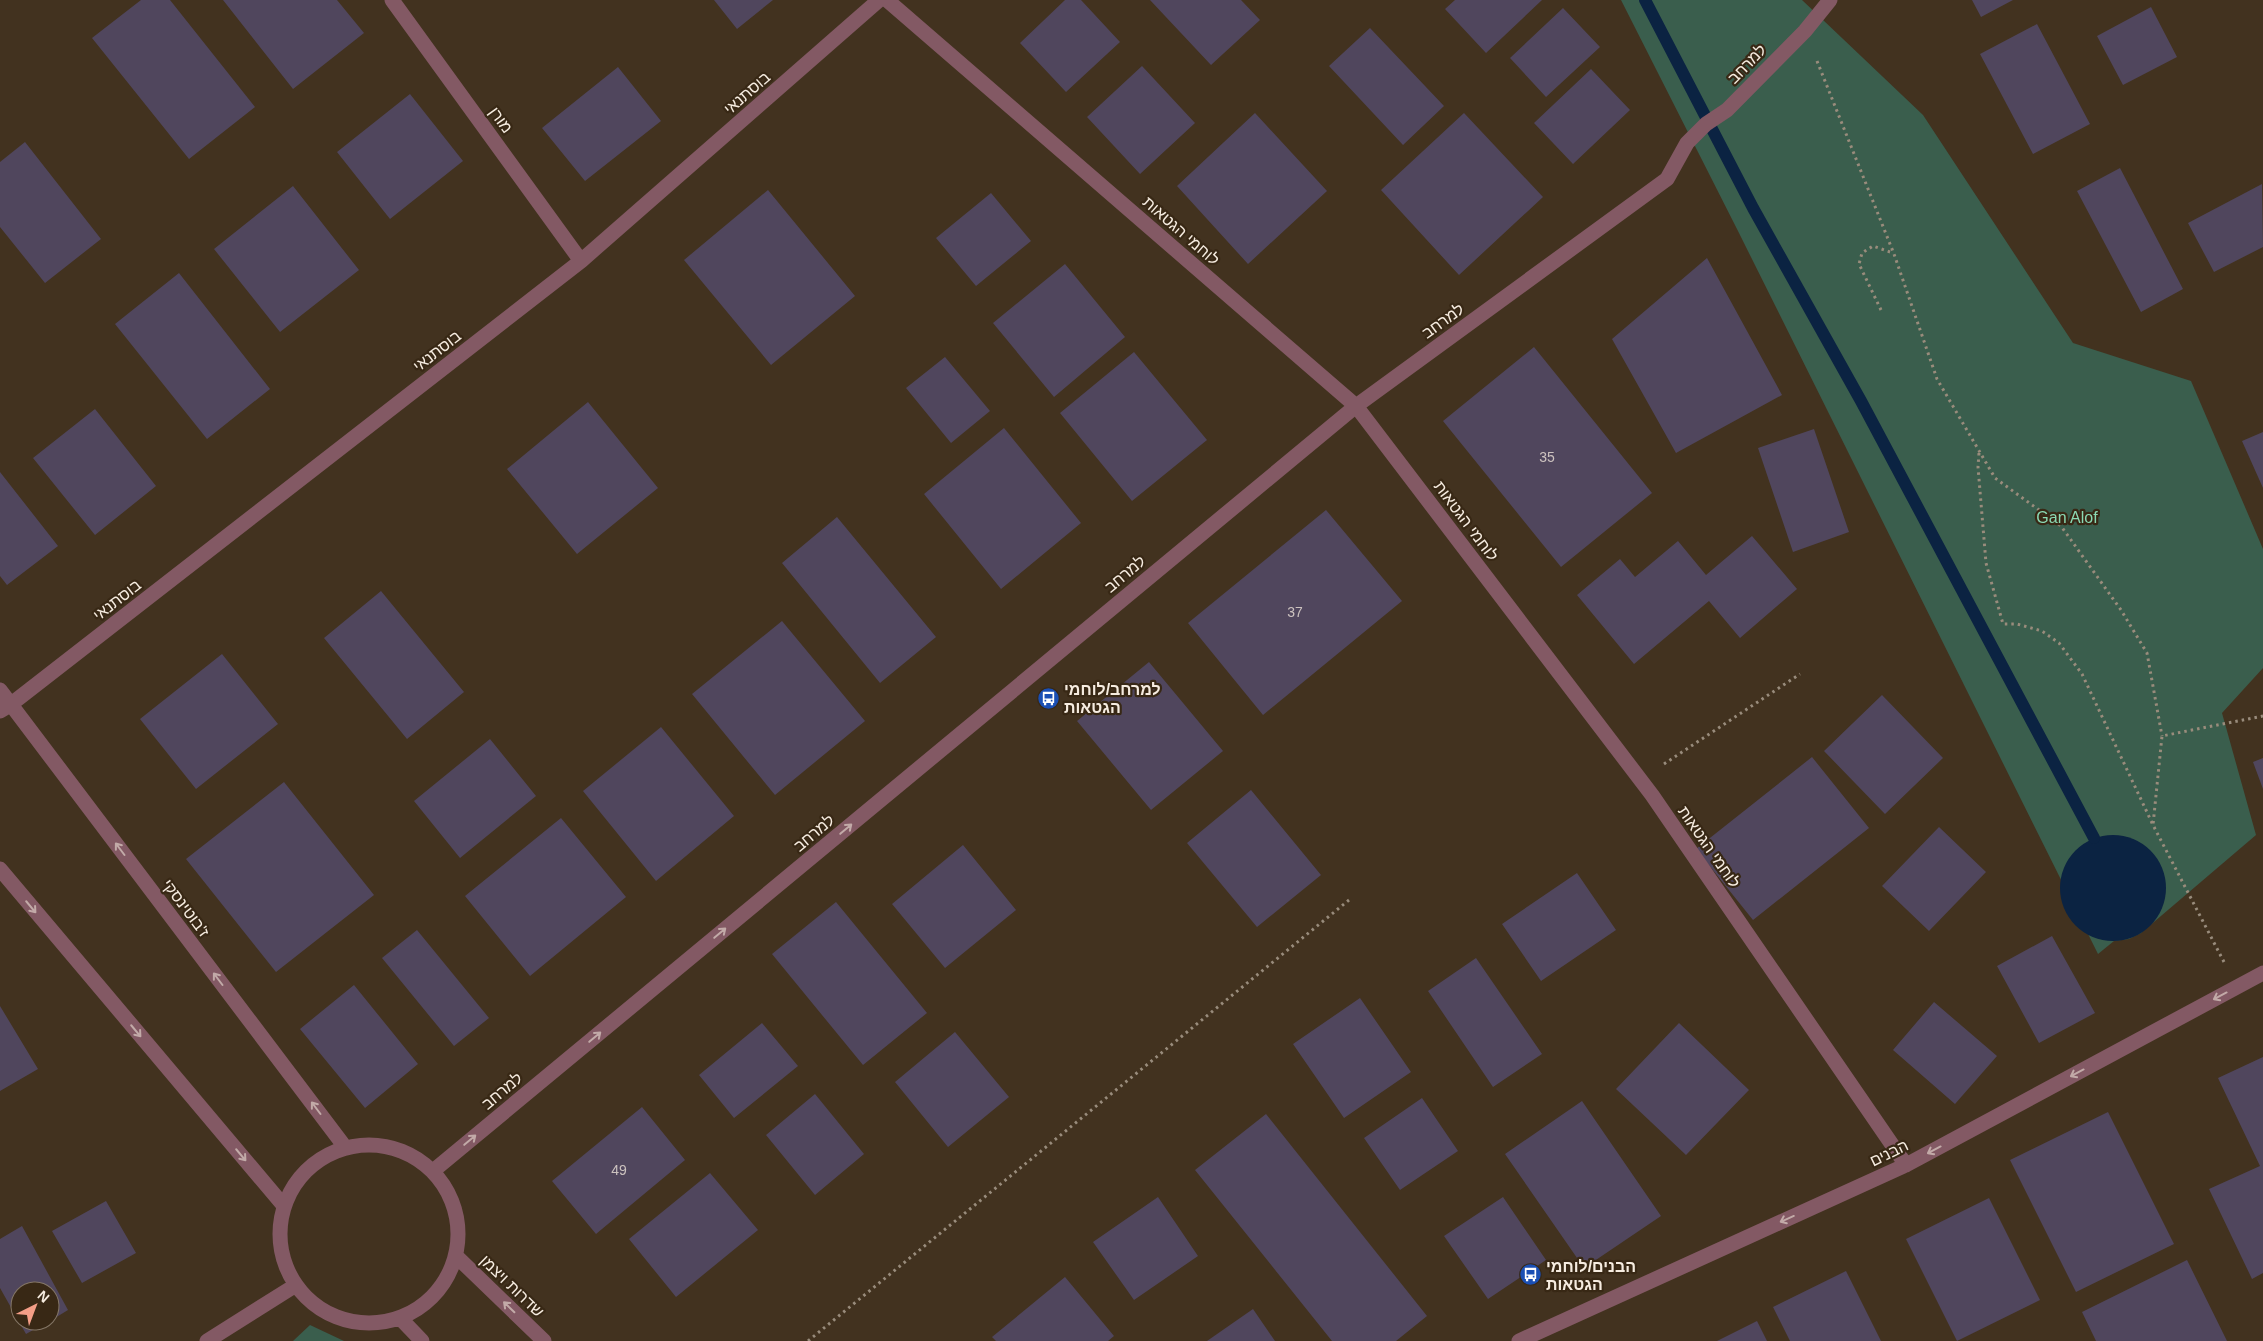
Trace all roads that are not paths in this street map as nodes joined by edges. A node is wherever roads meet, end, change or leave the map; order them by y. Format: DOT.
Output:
graph roads {
  1 [pos="392,0"];
  2 [pos="879,0"];
  3 [pos="887,0"];
  4 [pos="1827,1"];
  5 [pos="581,261"];
  6 [pos="1356,406"];
  7 [pos="0,690"];
  8 [pos="5,708"];
  9 [pos="0,870"];
  10 [pos="2263,973"];
  11 [pos="345,1147"];
  12 [pos="1906,1165"];
  13 [pos="433,1172"];
  14 [pos="284,1206"];
  15 [pos="456,1256"];
  16 [pos="296,1285"];
  17 [pos="400,1318"];
  18 [pos="207,1341"];
  19 [pos="422,1341"];
  20 [pos="544,1341"];
  21 [pos="1519,1341"];
  1 -- 5 [label="street, מורן"];
  2 -- 5 [label="street, בוסתנאי"];
  3 -- 6 [label="street, לוחמי הגטאות"];
  4 -- 6 [label="street, למרחב"];
  5 -- 8 [label="street, בוסתנאי"];
  6 -- 12 [label="street, לוחמי הגטאות"];
  13 -- 6 [label="street, למרחב, one-way"];
  7 -- 8 [label="street, ז'בוטינסקי"];
  11 -- 8 [label="street, ז'בוטינסקי, one-way"];
  9 -- 14 [label="street, one-way"];
  10 -- 12 [label="street, הבנים, one-way"];
  11 -- 13 [label="street"];
  11 -- 14 [label="street"];
  12 -- 21 [label="street, הבנים, one-way"];
  13 -- 15 [label="street"];
  14 -- 16 [label="street"];
  15 -- 17 [label="street"];
  20 -- 15 [label="street, שדרות ויצמן, one-way"];
  16 -- 17 [label="street"];
  16 -- 18 [label="street"];
  17 -- 19 [label="street"];
}
